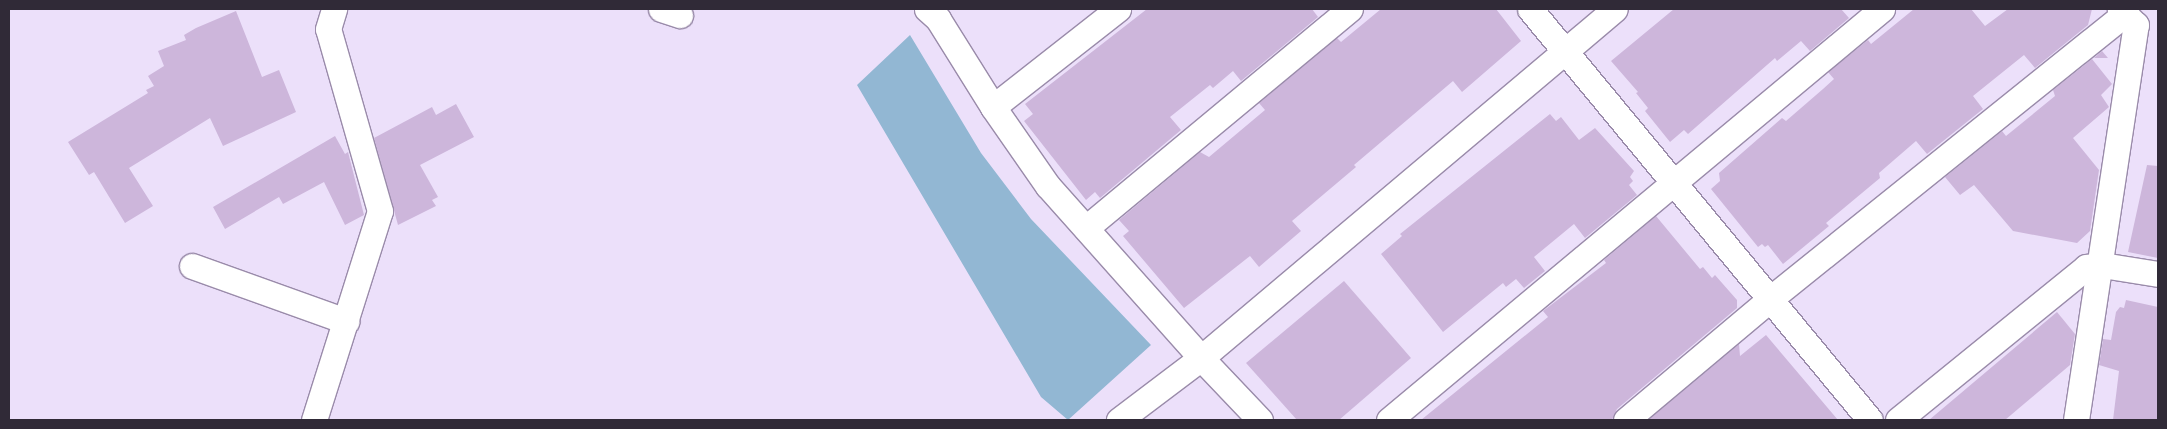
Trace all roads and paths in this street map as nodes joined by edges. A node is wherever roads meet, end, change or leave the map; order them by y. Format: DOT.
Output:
graph roads {
  1 [pos="334,9"];
  2 [pos="927,9"];
  3 [pos="1118,9"];
  4 [pos="1350,9"];
  5 [pos="1530,9"];
  6 [pos="1615,9"];
  7 [pos="1882,9"];
  8 [pos="2123,11"];
  9 [pos="1564,50"];
  10 [pos="993,107"];
  11 [pos="1673,182"];
  12 [pos="1086,228"];
  13 [pos="2102,265"];
  14 [pos="192,266"];
  15 [pos="2158,274"];
  16 [pos="1770,299"];
  17 [pos="346,321"];
  18 [pos="1201,358"];
  19 [pos="314,420"];
  20 [pos="1119,420"];
  21 [pos="1260,420"];
  22 [pos="1389,420"];
  23 [pos="1626,420"];
  24 [pos="1870,420"];
  25 [pos="1898,420"];
  26 [pos="2076,420"];
  1 -- 17 [label="street"];
  2 -- 10 [label="street"];
  3 -- 10 [label="street"];
  4 -- 12 [label="street"];
  5 -- 9 [label="street"];
  6 -- 9 [label="street"];
  7 -- 11 [label="street"];
  8 -- 13 [label="street"];
  8 -- 16 [label="street"];
  9 -- 11 [label="street"];
  9 -- 18 [label="street"];
  10 -- 12 [label="street"];
  11 -- 16 [label="street"];
  11 -- 22 [label="street"];
  12 -- 18 [label="street"];
  13 -- 15 [label="street"];
  13 -- 25 [label="street"];
  13 -- 26 [label="street"];
  14 -- 17 [label="street"];
  16 -- 23 [label="street"];
  16 -- 24 [label="street"];
  17 -- 19 [label="street"];
  18 -- 20 [label="street"];
  18 -- 21 [label="street"];
}
